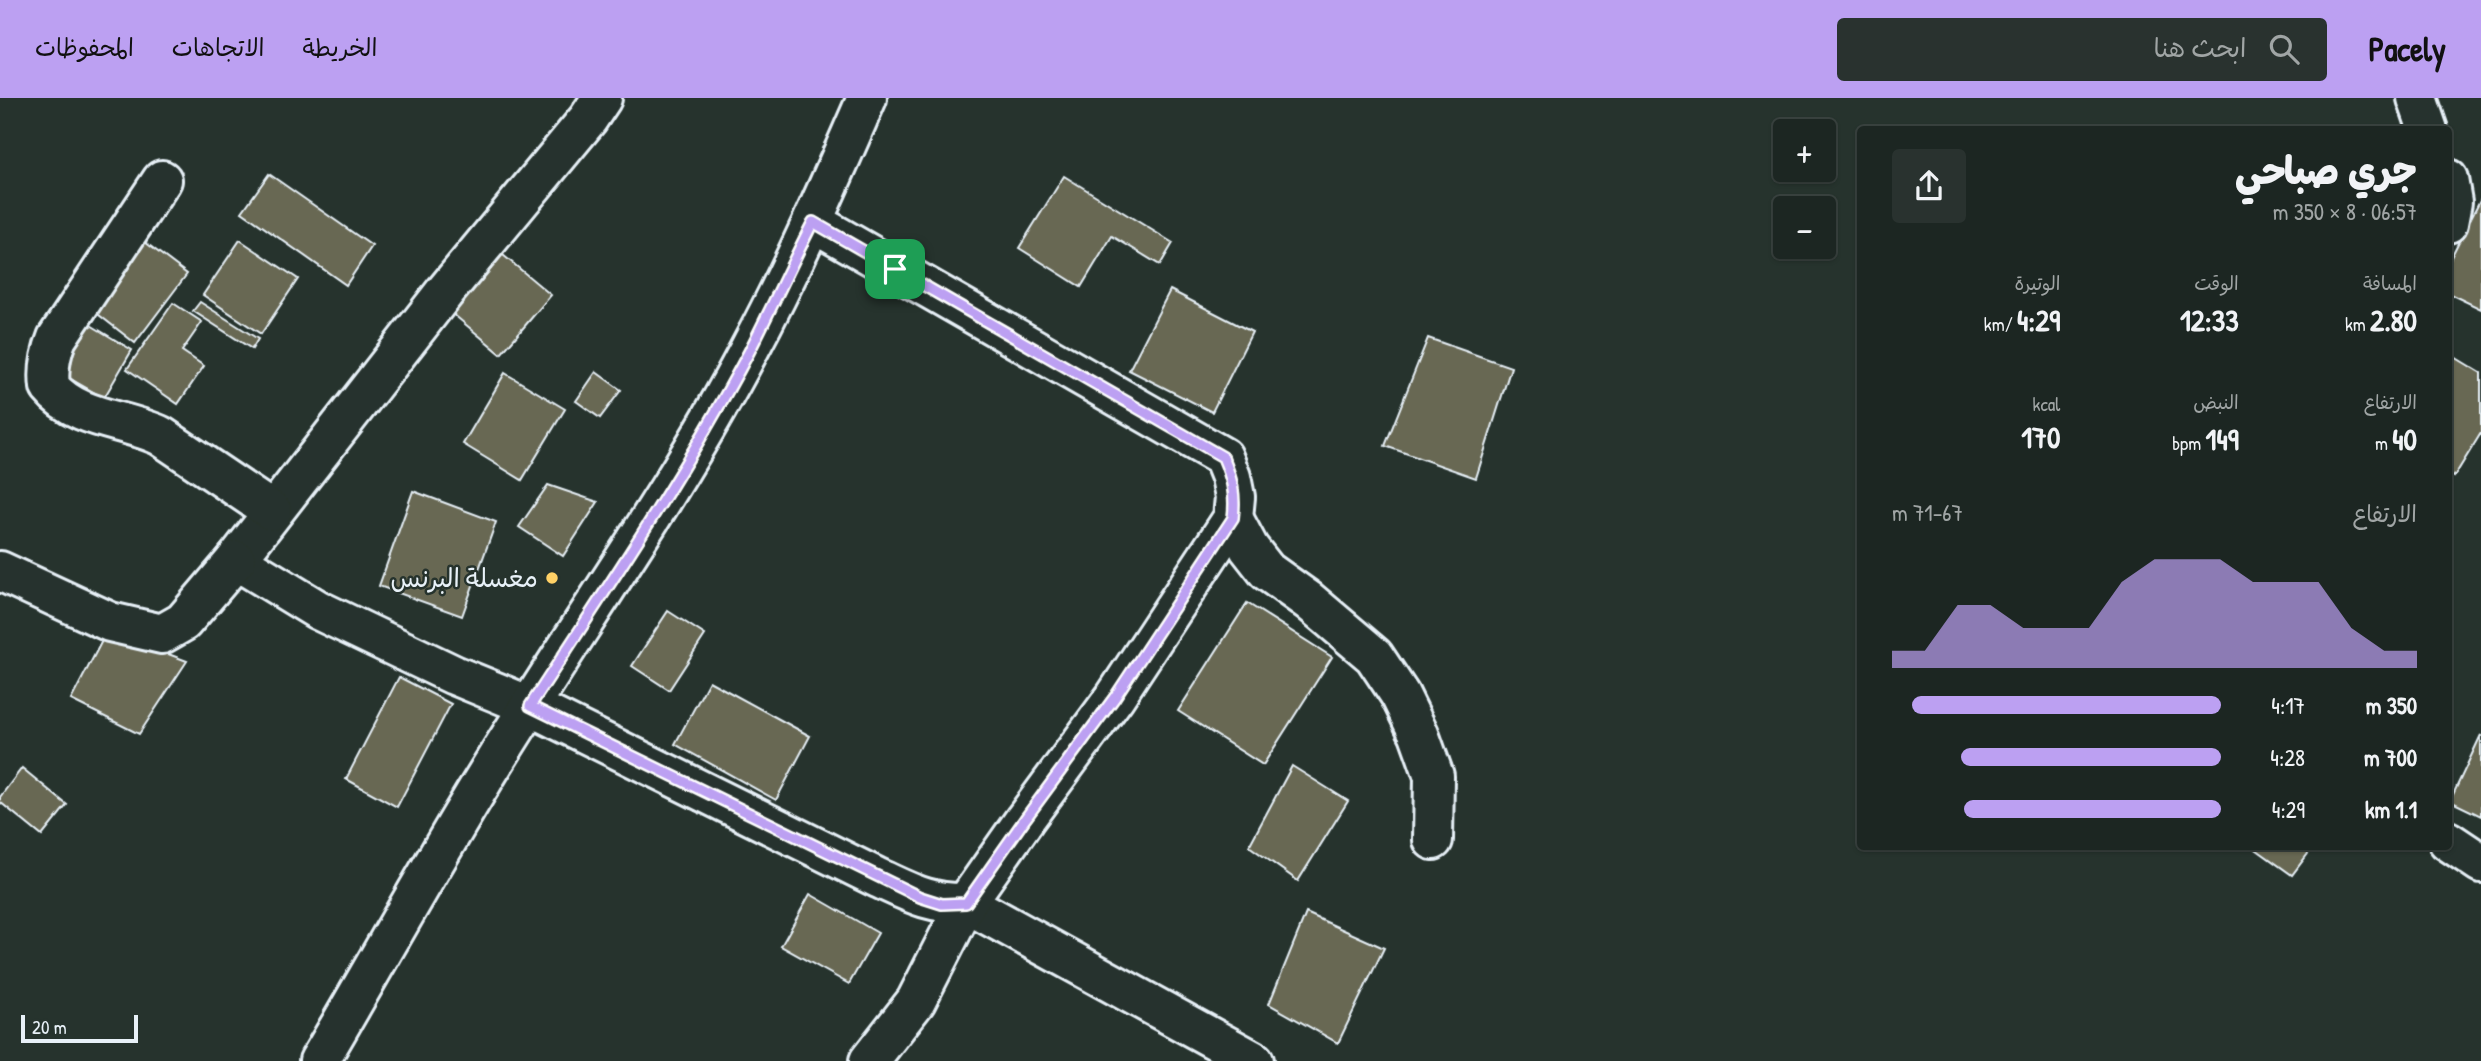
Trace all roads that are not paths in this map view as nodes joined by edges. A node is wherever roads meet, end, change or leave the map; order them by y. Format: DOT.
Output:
graph roads {
  1 [pos="602,98"];
  2 [pos="867,98"];
  3 [pos="2417,98"];
  4 [pos="2427,126"];
  5 [pos="162,180"];
  6 [pos="813,222"];
  7 [pos="272,511"];
  8 [pos="1233,518"];
  9 [pos="236,560"];
  10 [pos="0,571"];
  11 [pos="530,706"];
  12 [pos="1433,840"];
  13 [pos="2452,844"];
  14 [pos="2481,863"];
  15 [pos="966,903"];
  16 [pos="319,1061"];
  17 [pos="869,1061"];
  18 [pos="1254,1061"];
  1 -- 7 [label="street"];
  2 -- 6 [label="street"];
  3 -- 4 [label="street"];
  5 -- 7 [label="street"];
  6 -- 8 [label="street"];
  6 -- 11 [label="street"];
  7 -- 9 [label="street"];
  8 -- 12 [label="street"];
  8 -- 15 [label="street"];
  9 -- 10 [label="street"];
  9 -- 11 [label="street"];
  11 -- 15 [label="street"];
  11 -- 16 [label="street"];
  13 -- 14 [label="street"];
  15 -- 17 [label="street"];
  15 -- 18 [label="street"];
}
